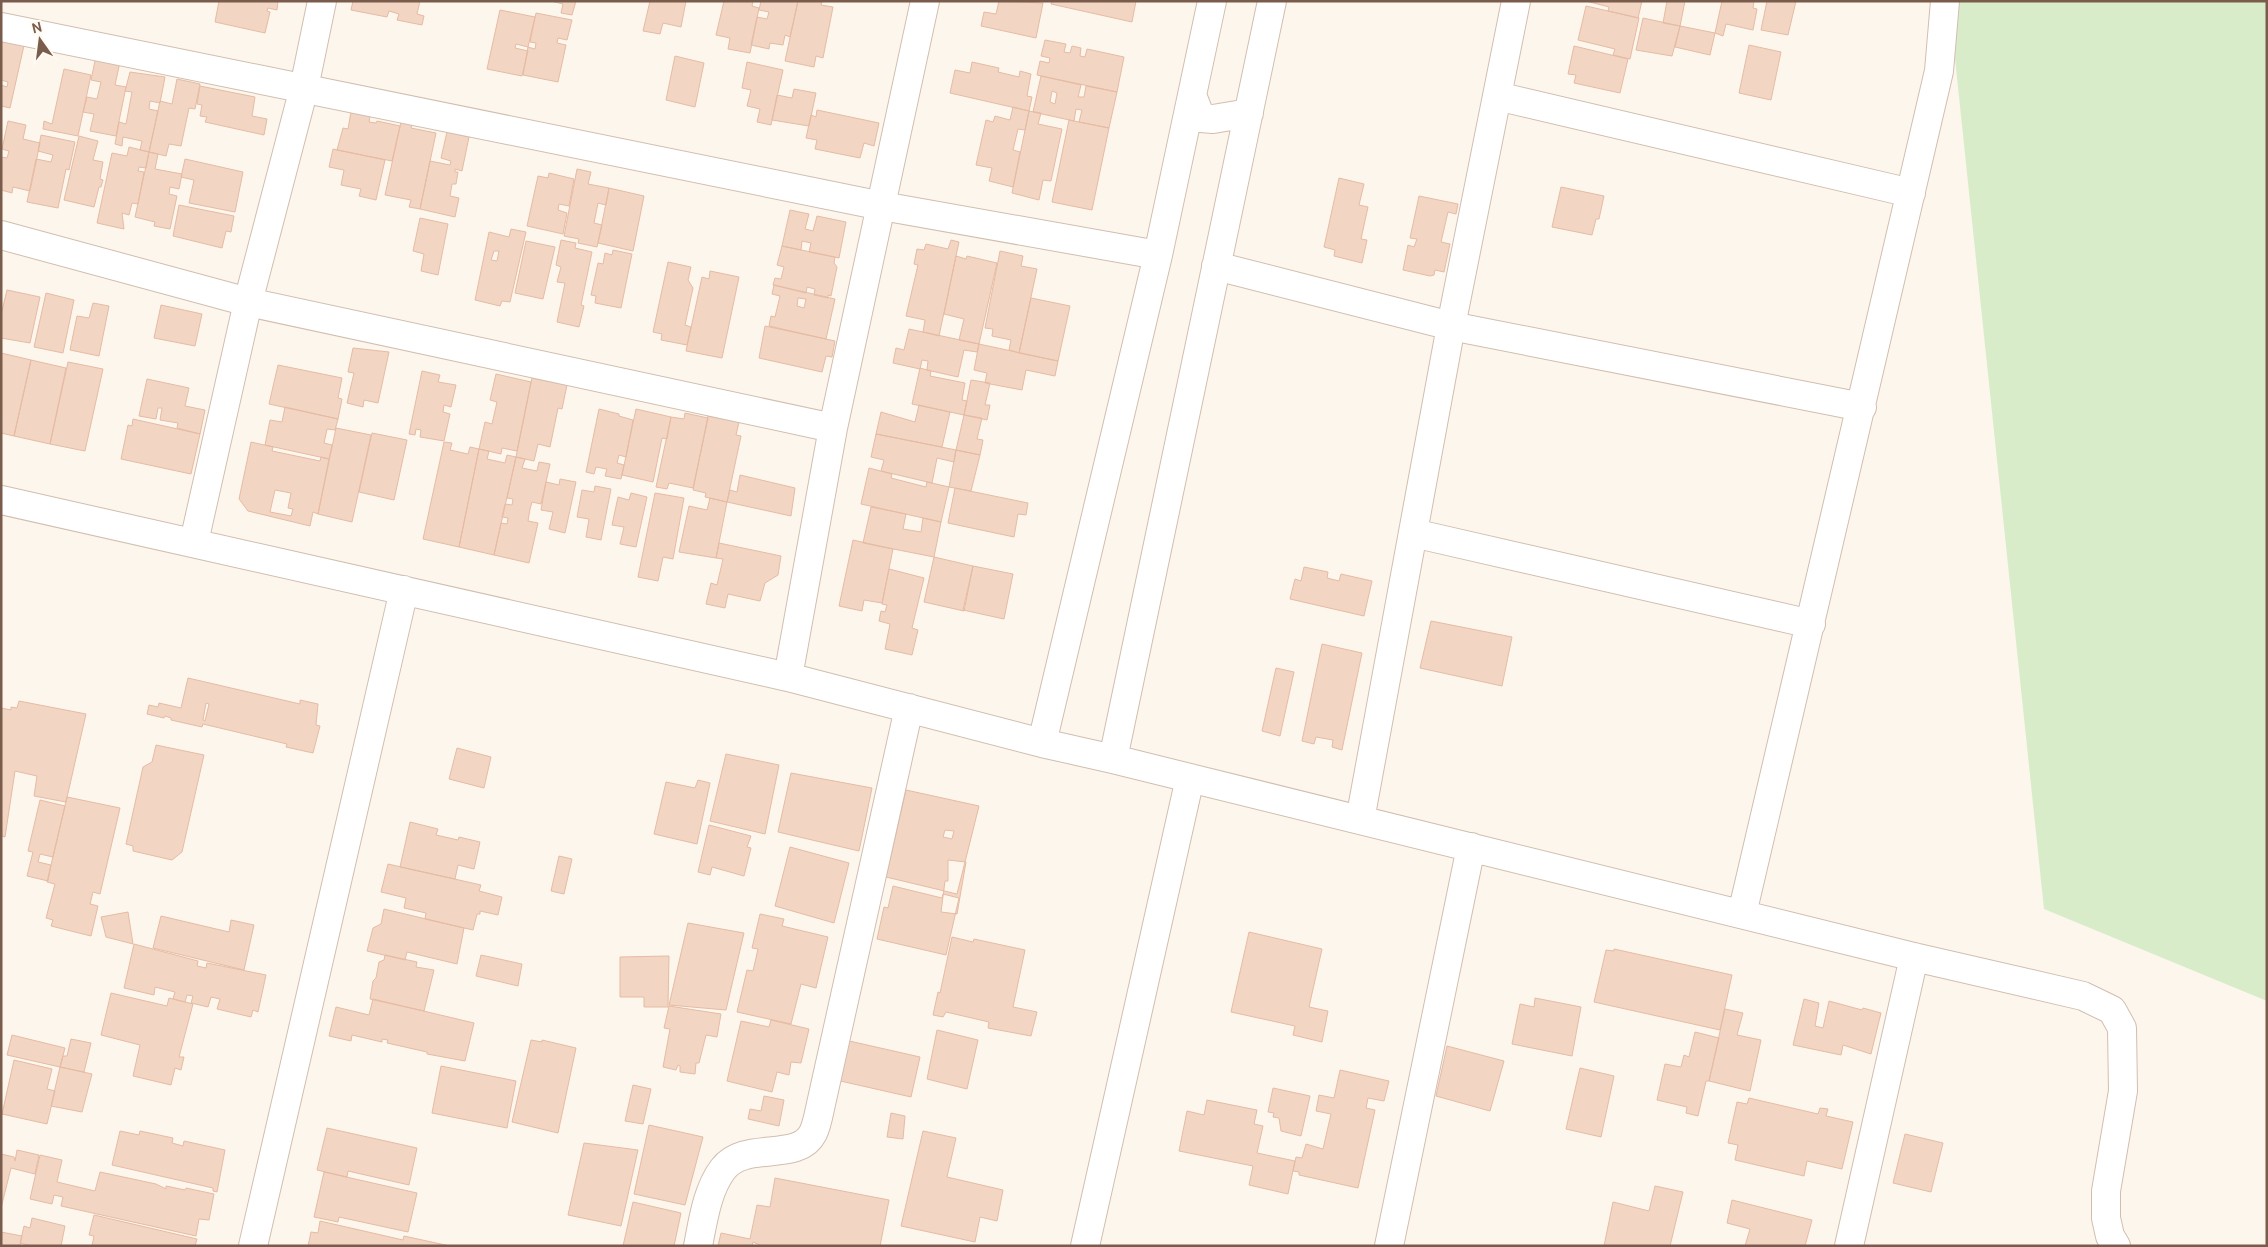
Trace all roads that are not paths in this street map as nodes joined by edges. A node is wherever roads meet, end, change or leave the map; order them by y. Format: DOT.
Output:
graph roads {
  1 [pos="322,1"];
  2 [pos="925,1"];
  3 [pos="1212,1"];
  4 [pos="1272,1"];
  5 [pos="1516,1"];
  6 [pos="1945,1"];
  7 [pos="1,27"];
  8 [pos="304,88"];
  9 [pos="1192,95"];
  10 [pos="1497,96"];
  11 [pos="1249,113"];
  12 [pos="1911,193"];
  13 [pos="882,206"];
  14 [pos="1,235"];
  15 [pos="1158,255"];
  16 [pos="1216,266"];
  17 [pos="248,302"];
  18 [pos="1451,326"];
  19 [pos="1862,407"];
  20 [pos="834,428"];
  21 [pos="1,500"];
  22 [pos="1413,533"];
  23 [pos="194,542"];
  24 [pos="404,590"];
  25 [pos="1811,624"];
  26 [pos="788,677"];
  27 [pos="909,708"];
  28 [pos="1042,744"];
  29 [pos="1114,759"];
  30 [pos="1190,778"];
  31 [pos="1360,820"];
  32 [pos="1471,847"];
  33 [pos="1742,914"];
  34 [pos="1914,957"];
  35 [pos="253,1246"];
  36 [pos="698,1246"];
  37 [pos="1084,1246"];
  38 [pos="1390,1246"];
  39 [pos="1849,1246"];
  40 [pos="2116,1246"];
  1 -- 8 [label="street"];
  2 -- 13 [label="street"];
  3 -- 9 [label="street"];
  4 -- 11 [label="street"];
  5 -- 10 [label="street"];
  6 -- 12 [label="street"];
  7 -- 8 [label="street"];
  8 -- 13 [label="street"];
  8 -- 17 [label="street"];
  9 -- 11 [label="street"];
  9 -- 15 [label="street"];
  10 -- 12 [label="street"];
  10 -- 18 [label="street"];
  11 -- 16 [label="street"];
  12 -- 19 [label="street"];
  13 -- 15 [label="street"];
  13 -- 20 [label="street"];
  14 -- 17 [label="street"];
  15 -- 28 [label="street"];
  16 -- 18 [label="street"];
  16 -- 29 [label="street"];
  17 -- 20 [label="street"];
  17 -- 23 [label="street"];
  18 -- 19 [label="street"];
  18 -- 22 [label="street"];
  19 -- 25 [label="street"];
  20 -- 26 [label="street"];
  21 -- 23 [label="street"];
  22 -- 25 [label="street"];
  22 -- 31 [label="street"];
  23 -- 24 [label="street"];
  24 -- 26 [label="street"];
  24 -- 35 [label="street"];
  25 -- 33 [label="street"];
  26 -- 27 [label="street"];
  27 -- 28 [label="street"];
  27 -- 36 [label="street"];
  28 -- 29 [label="street"];
  29 -- 30 [label="street"];
  30 -- 31 [label="street"];
  30 -- 37 [label="street"];
  31 -- 32 [label="street"];
  32 -- 33 [label="street"];
  32 -- 38 [label="street"];
  33 -- 34 [label="street"];
  34 -- 39 [label="street"];
  34 -- 40 [label="street"];
}
